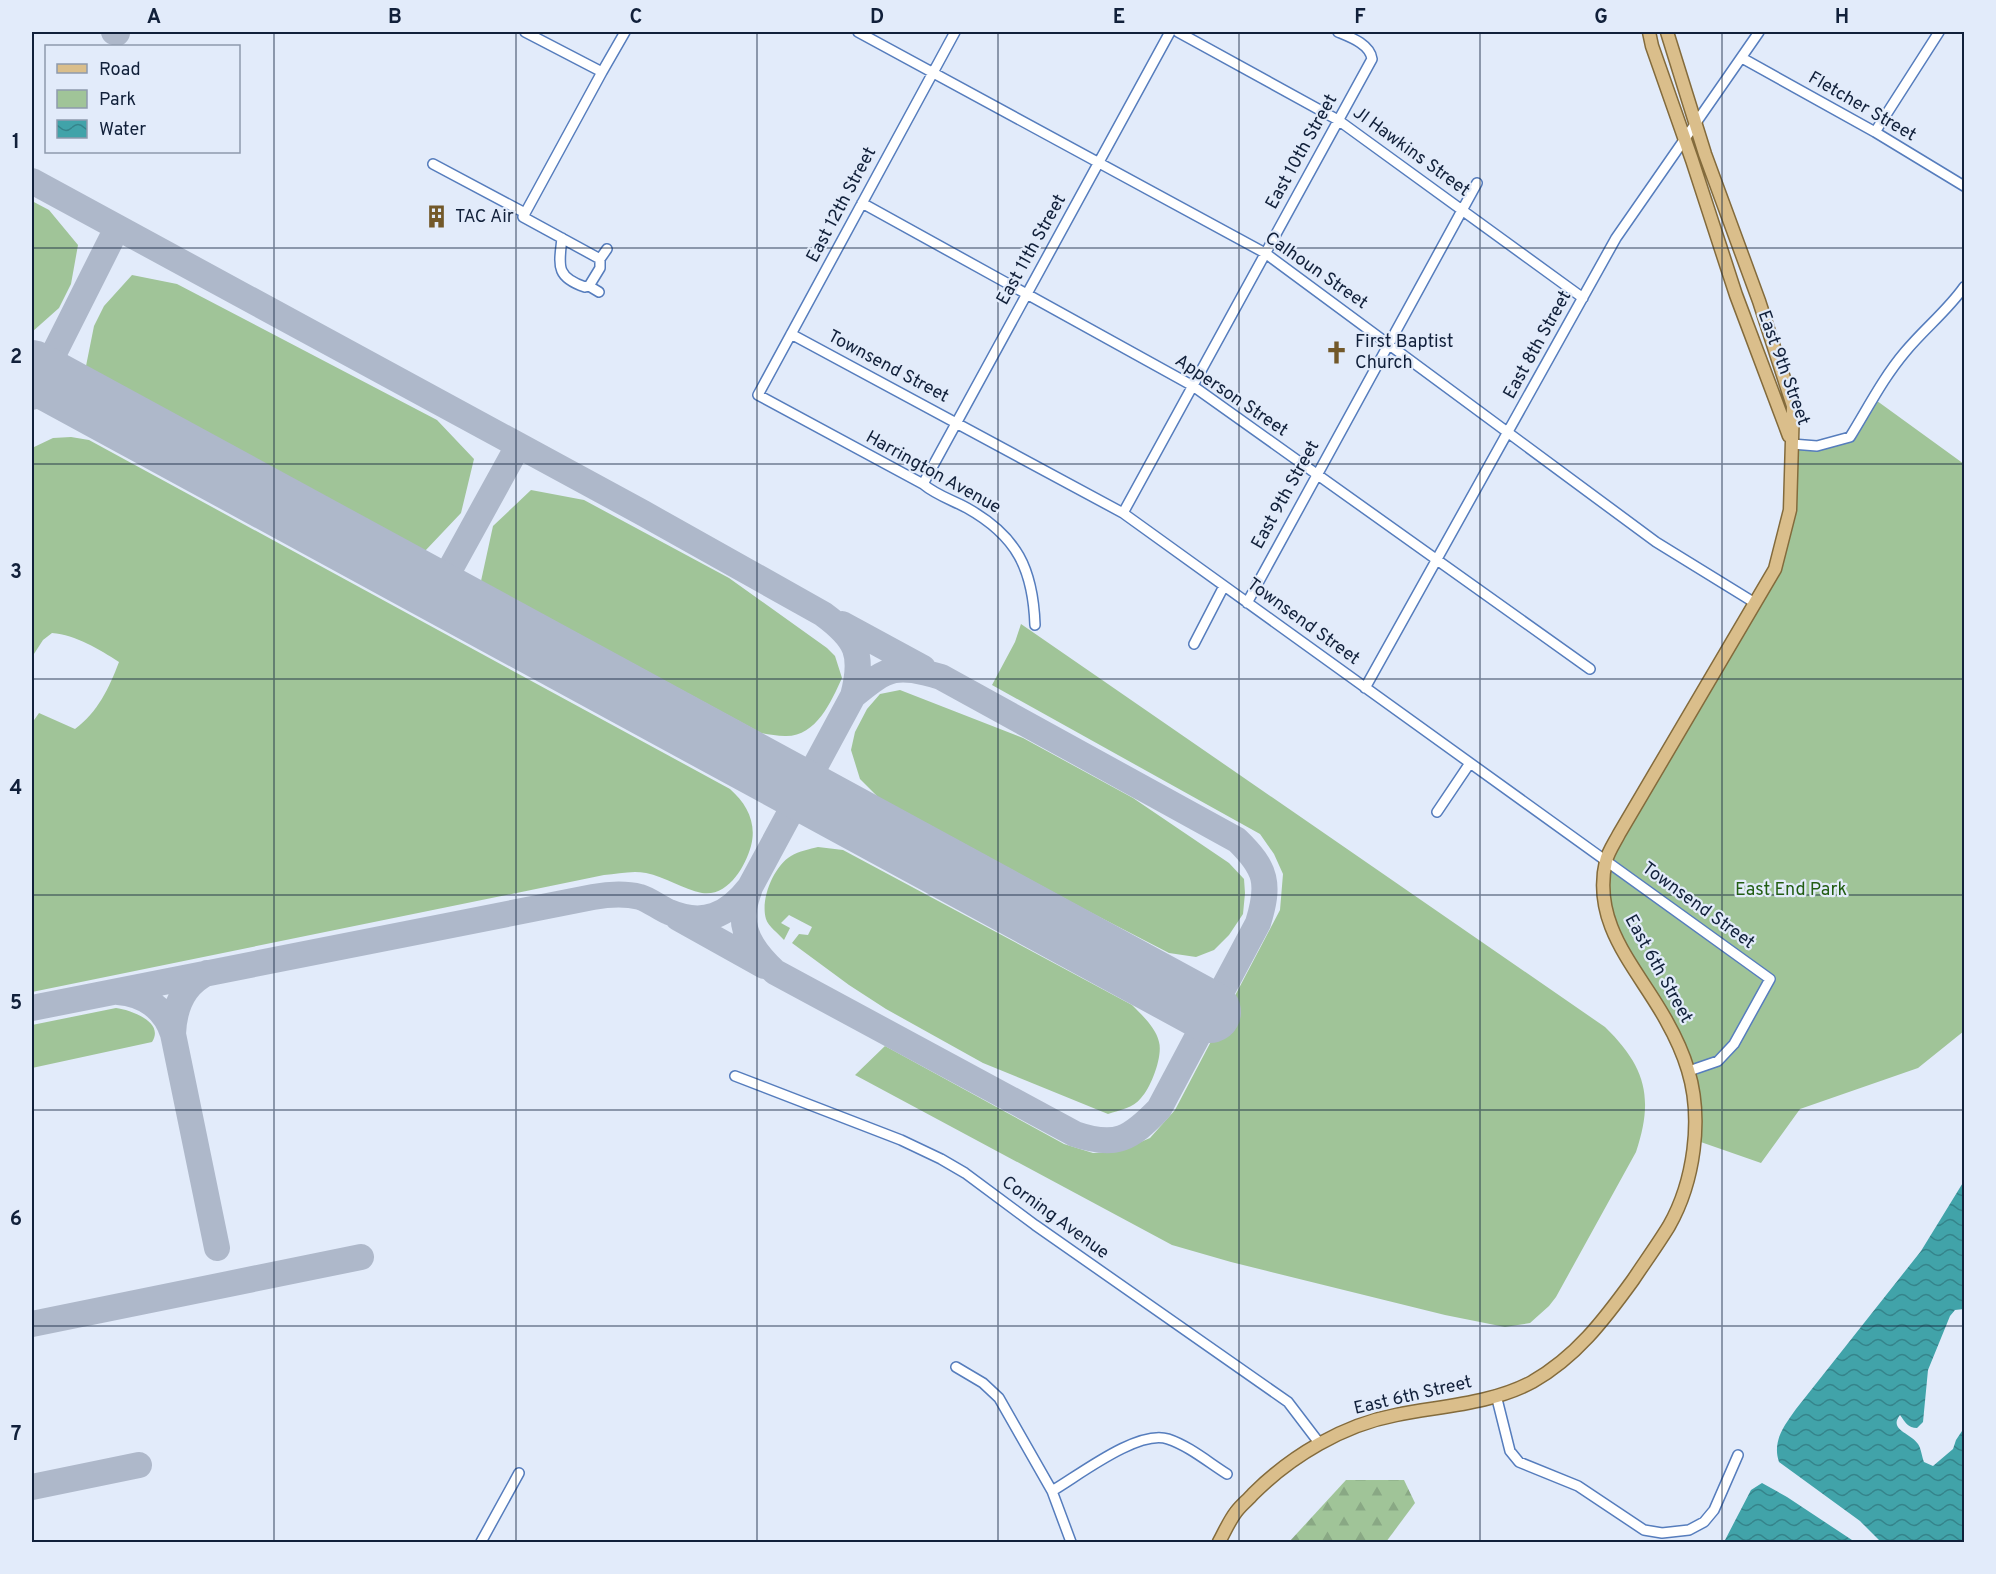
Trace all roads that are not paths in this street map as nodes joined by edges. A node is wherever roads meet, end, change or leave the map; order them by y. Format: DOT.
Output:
graph roads {
  1 [pos="525,32"];
  2 [pos="625,32"];
  3 [pos="858,32"];
  4 [pos="955,32"];
  5 [pos="1170,32"];
  6 [pos="1178,32"];
  7 [pos="1338,32"];
  8 [pos="1649,32"];
  9 [pos="1668,32"];
  10 [pos="1759,32"];
  11 [pos="1939,32"];
  12 [pos="1742,58"];
  13 [pos="602,72"];
  14 [pos="933,72"];
  15 [pos="1338,120"];
  16 [pos="1695,123"];
  17 [pos="1875,132"];
  18 [pos="1684,138"];
  19 [pos="1098,162"];
  20 [pos="433,164"];
  21 [pos="1477,183"];
  22 [pos="1965,186"];
  23 [pos="862,203"];
  24 [pos="1462,210"];
  25 [pos="525,213"];
  26 [pos="562,238"];
  27 [pos="607,249"];
  28 [pos="1265,253"];
  29 [pos="600,259"];
  30 [pos="589,286"];
  31 [pos="1965,288"];
  32 [pos="599,292"];
  33 [pos="1026,294"];
  34 [pos="1583,298"];
  35 [pos="791,334"];
  36 [pos="1389,344"];
  37 [pos="1192,386"];
  38 [pos="758,395"];
  39 [pos="956,423"];
  40 [pos="1508,433"];
  41 [pos="1792,444"];
  42 [pos="1318,475"];
  43 [pos="923,484"];
  44 [pos="1123,513"];
  45 [pos="1437,560"];
  46 [pos="1224,586"];
  47 [pos="1247,603"];
  48 [pos="1755,603"];
  49 [pos="1035,625"];
  50 [pos="1194,644"];
  51 [pos="1590,669"];
  52 [pos="1365,688"];
  53 [pos="1470,763"];
  54 [pos="1437,812"];
  55 [pos="1606,860"];
  56 [pos="1689,1071"];
  57 [pos="735,1076"];
  58 [pos="956,1366"];
  59 [pos="1496,1395"];
  60 [pos="1320,1444"];
  61 [pos="1738,1455"];
  62 [pos="519,1473"];
  63 [pos="1227,1474"];
  64 [pos="1053,1491"];
  65 [pos="484,1542"];
  66 [pos="1071,1542"];
  67 [pos="1219,1542"];
  1 -- 13 [label="street"];
  2 -- 13 [label="street"];
  3 -- 14 [label="street, Calhoun Street"];
  4 -- 14 [label="street, East 12th Street"];
  5 -- 19 [label="street, East 11th Street"];
  6 -- 15 [label="street, Jl Hawkins Street"];
  7 -- 15 [label="street, East 10th Street"];
  8 -- 18 [label="main road, East 9th Street"];
  9 -- 16 [label="main road, East 9th Street"];
  10 -- 12 [label="street, East 8th Street"];
  11 -- 17 [label="street"];
  12 -- 16 [label="street, East 8th Street"];
  12 -- 17 [label="street, Fletcher Street"];
  13 -- 25 [label="street"];
  14 -- 19 [label="street, Calhoun Street"];
  14 -- 23 [label="street, East 12th Street"];
  15 -- 24 [label="street, Jl Hawkins Street"];
  15 -- 28 [label="street, East 10th Street"];
  16 -- 18 [label="street, East 8th Street"];
  16 -- 41 [label="main road, East 9th Street"];
  17 -- 22 [label="street, Fletcher Street"];
  18 -- 34 [label="street, East 8th Street"];
  18 -- 41 [label="main road, East 9th Street"];
  19 -- 28 [label="street, Calhoun Street"];
  19 -- 33 [label="street, East 11th Street"];
  20 -- 25 [label="street"];
  21 -- 24 [label="street, East 9th Street"];
  23 -- 33 [label="street, Apperson Street"];
  23 -- 35 [label="street, East 12th Street"];
  24 -- 34 [label="street, Jl Hawkins Street"];
  24 -- 36 [label="street, East 9th Street"];
  25 -- 26 [label="street"];
  26 -- 29 [label="street"];
  26 -- 30 [label="street"];
  27 -- 29 [label="street"];
  28 -- 36 [label="street, Calhoun Street"];
  28 -- 37 [label="street, East 10th Street"];
  29 -- 30 [label="street"];
  30 -- 32 [label="street"];
  31 -- 41 [label="street"];
  33 -- 37 [label="street, Apperson Street"];
  33 -- 39 [label="street, East 11th Street"];
  34 -- 40 [label="street, East 8th Street"];
  35 -- 38 [label="street, East 12th Street"];
  35 -- 39 [label="street, Townsend Street"];
  36 -- 40 [label="street, Calhoun Street"];
  36 -- 42 [label="street, East 9th Street"];
  37 -- 42 [label="street, Apperson Street"];
  37 -- 44 [label="street, East 10th Street"];
  38 -- 43 [label="street, Harrington Avenue"];
  39 -- 43 [label="street, East 11th Street"];
  39 -- 44 [label="street, Townsend Street"];
  40 -- 45 [label="street, East 8th Street"];
  40 -- 48 [label="street, Calhoun Street"];
  41 -- 48 [label="main road, East 6th Street"];
  42 -- 45 [label="street, Apperson Street"];
  42 -- 47 [label="street, East 9th Street"];
  43 -- 49 [label="street, Harrington Avenue"];
  44 -- 46 [label="street, Townsend Street"];
  45 -- 51 [label="street, Apperson Street"];
  45 -- 52 [label="street, East 8th Street"];
  46 -- 47 [label="street, Townsend Street"];
  46 -- 50 [label="street"];
  47 -- 52 [label="street, Townsend Street"];
  48 -- 55 [label="main road, East 6th Street"];
  52 -- 53 [label="street, Townsend Street"];
  53 -- 54 [label="street"];
  53 -- 55 [label="street, Townsend Street"];
  55 -- 56 [label="main road, East 6th Street"];
  55 -- 56 [label="street, Townsend Street"];
  56 -- 59 [label="main road, East 6th Street"];
  57 -- 60 [label="street, Corning Avenue"];
  58 -- 64 [label="street"];
  59 -- 60 [label="main road, East 6th Street"];
  59 -- 61 [label="street"];
  60 -- 67 [label="main road, East 6th Street"];
  62 -- 65 [label="street"];
  63 -- 64 [label="street"];
  64 -- 66 [label="street"];
}
